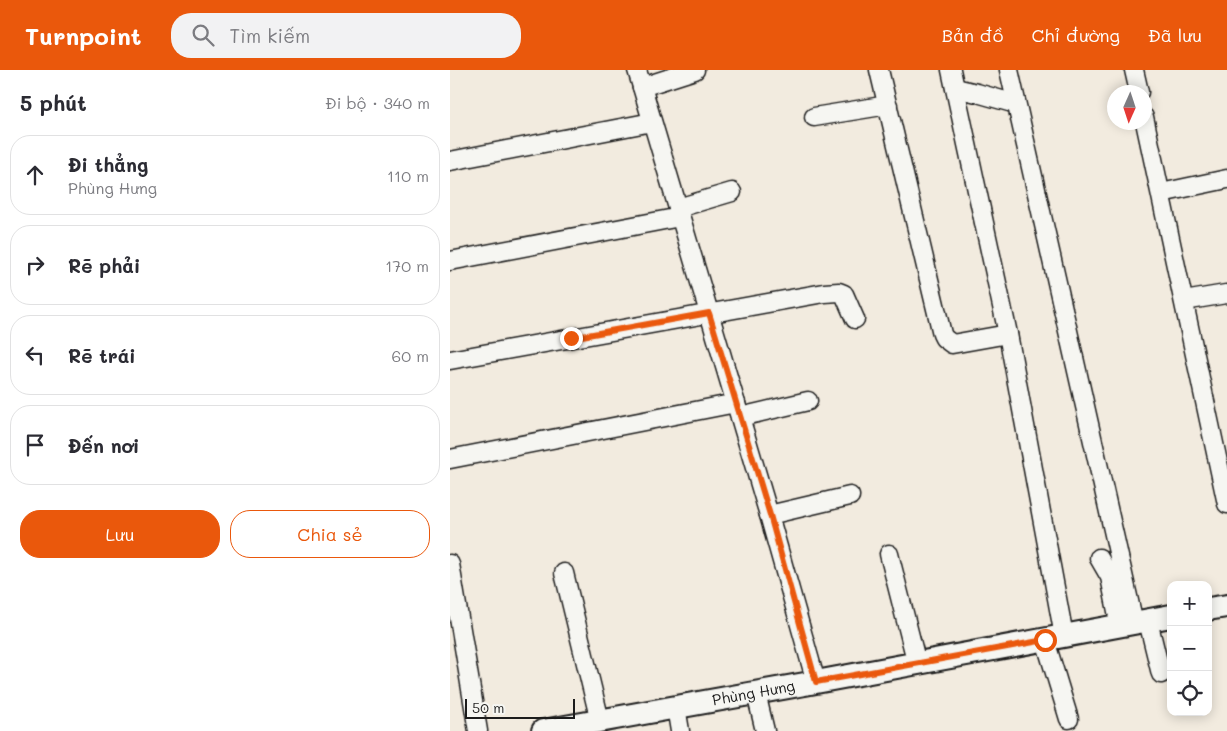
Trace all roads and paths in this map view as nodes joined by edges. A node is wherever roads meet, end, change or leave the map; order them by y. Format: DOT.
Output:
graph roads {
  1 [pos="695,70"];
  2 [pos="879,70"];
  3 [pos="952,70"];
  4 [pos="1009,70"];
  5 [pos="1134,70"];
  6 [pos="639,78"];
  7 [pos="1137,85"];
  8 [pos="955,88"];
  9 [pos="1016,104"];
  10 [pos="888,105"];
  11 [pos="814,117"];
  12 [pos="652,122"];
  13 [pos="1147,130"];
  14 [pos="450,161"];
  15 [pos="1227,179"];
  16 [pos="732,192"];
  17 [pos="1161,193"];
  18 [pos="679,212"];
  19 [pos="450,261"];
  20 [pos="1226,294"];
  21 [pos="1184,301"];
  22 [pos="709,313"];
  23 [pos="855,319"];
  24 [pos="1008,334"];
  25 [pos="450,360"];
  26 [pos="808,401"];
  27 [pos="738,410"];
  28 [pos="450,459"];
  29 [pos="1224,472"];
  30 [pos="850,496"];
  31 [pos="1227,504"];
  32 [pos="770,515"];
  33 [pos="889,554"];
  34 [pos="1099,558"];
  35 [pos="450,564"];
  36 [pos="564,573"];
  37 [pos="1227,606"];
  38 [pos="1212,608"];
  39 [pos="1167,617"];
  40 [pos="1134,623"];
  41 [pos="1055,638"];
  42 [pos="917,664"];
  43 [pos="1161,674"];
  44 [pos="816,682"];
  45 [pos="756,693"];
  46 [pos="676,707"];
  47 [pos="1069,719"];
  48 [pos="614,723"];
  49 [pos="478,731"];
  50 [pos="543,731"];
  51 [pos="680,731"];
  52 [pos="765,731"];
  1 -- 6 [label="street"];
  2 -- 10 [label="street"];
  3 -- 8 [label="street"];
  4 -- 9 [label="street"];
  5 -- 7 [label="street"];
  6 -- 12 [label="street"];
  8 -- 9 [label="street"];
  8 -- 24 [label="street"];
  9 -- 40 [label="street"];
  10 -- 11 [label="street"];
  10 -- 24 [label="street"];
  12 -- 14 [label="street"];
  12 -- 18 [label="street"];
  13 -- 17 [label="street"];
  15 -- 17 [label="street"];
  16 -- 18 [label="street"];
  17 -- 21 [label="street"];
  18 -- 19 [label="street"];
  18 -- 22 [label="street"];
  20 -- 21 [label="street"];
  21 -- 29 [label="street"];
  22 -- 23 [label="street"];
  22 -- 25 [label="street"];
  22 -- 27 [label="street"];
  24 -- 41 [label="street"];
  26 -- 27 [label="street"];
  27 -- 28 [label="street"];
  27 -- 32 [label="street"];
  29 -- 31 [label="street"];
  30 -- 32 [label="street"];
  32 -- 44 [label="street"];
  33 -- 42 [label="street"];
  34 -- 40 [label="street"];
  35 -- 49 [label="street"];
  36 -- 48 [label="street"];
  37 -- 38 [label="main road"];
  39 -- 40 [label="main road, Phùng Hưng"];
  40 -- 41 [label="main road, Phùng Hưng"];
  40 -- 43 [label="street"];
  41 -- 42 [label="main road, Phùng Hưng"];
  41 -- 47 [label="street"];
  42 -- 44 [label="main road, Phùng Hưng"];
  44 -- 45 [label="main road, Phùng Hưng"];
  45 -- 46 [label="main road, Phùng Hưng"];
  45 -- 52 [label="street"];
  46 -- 48 [label="main road, Phùng Hưng"];
  46 -- 51 [label="street"];
  48 -- 50 [label="main road, Phùng Hưng"];
}
